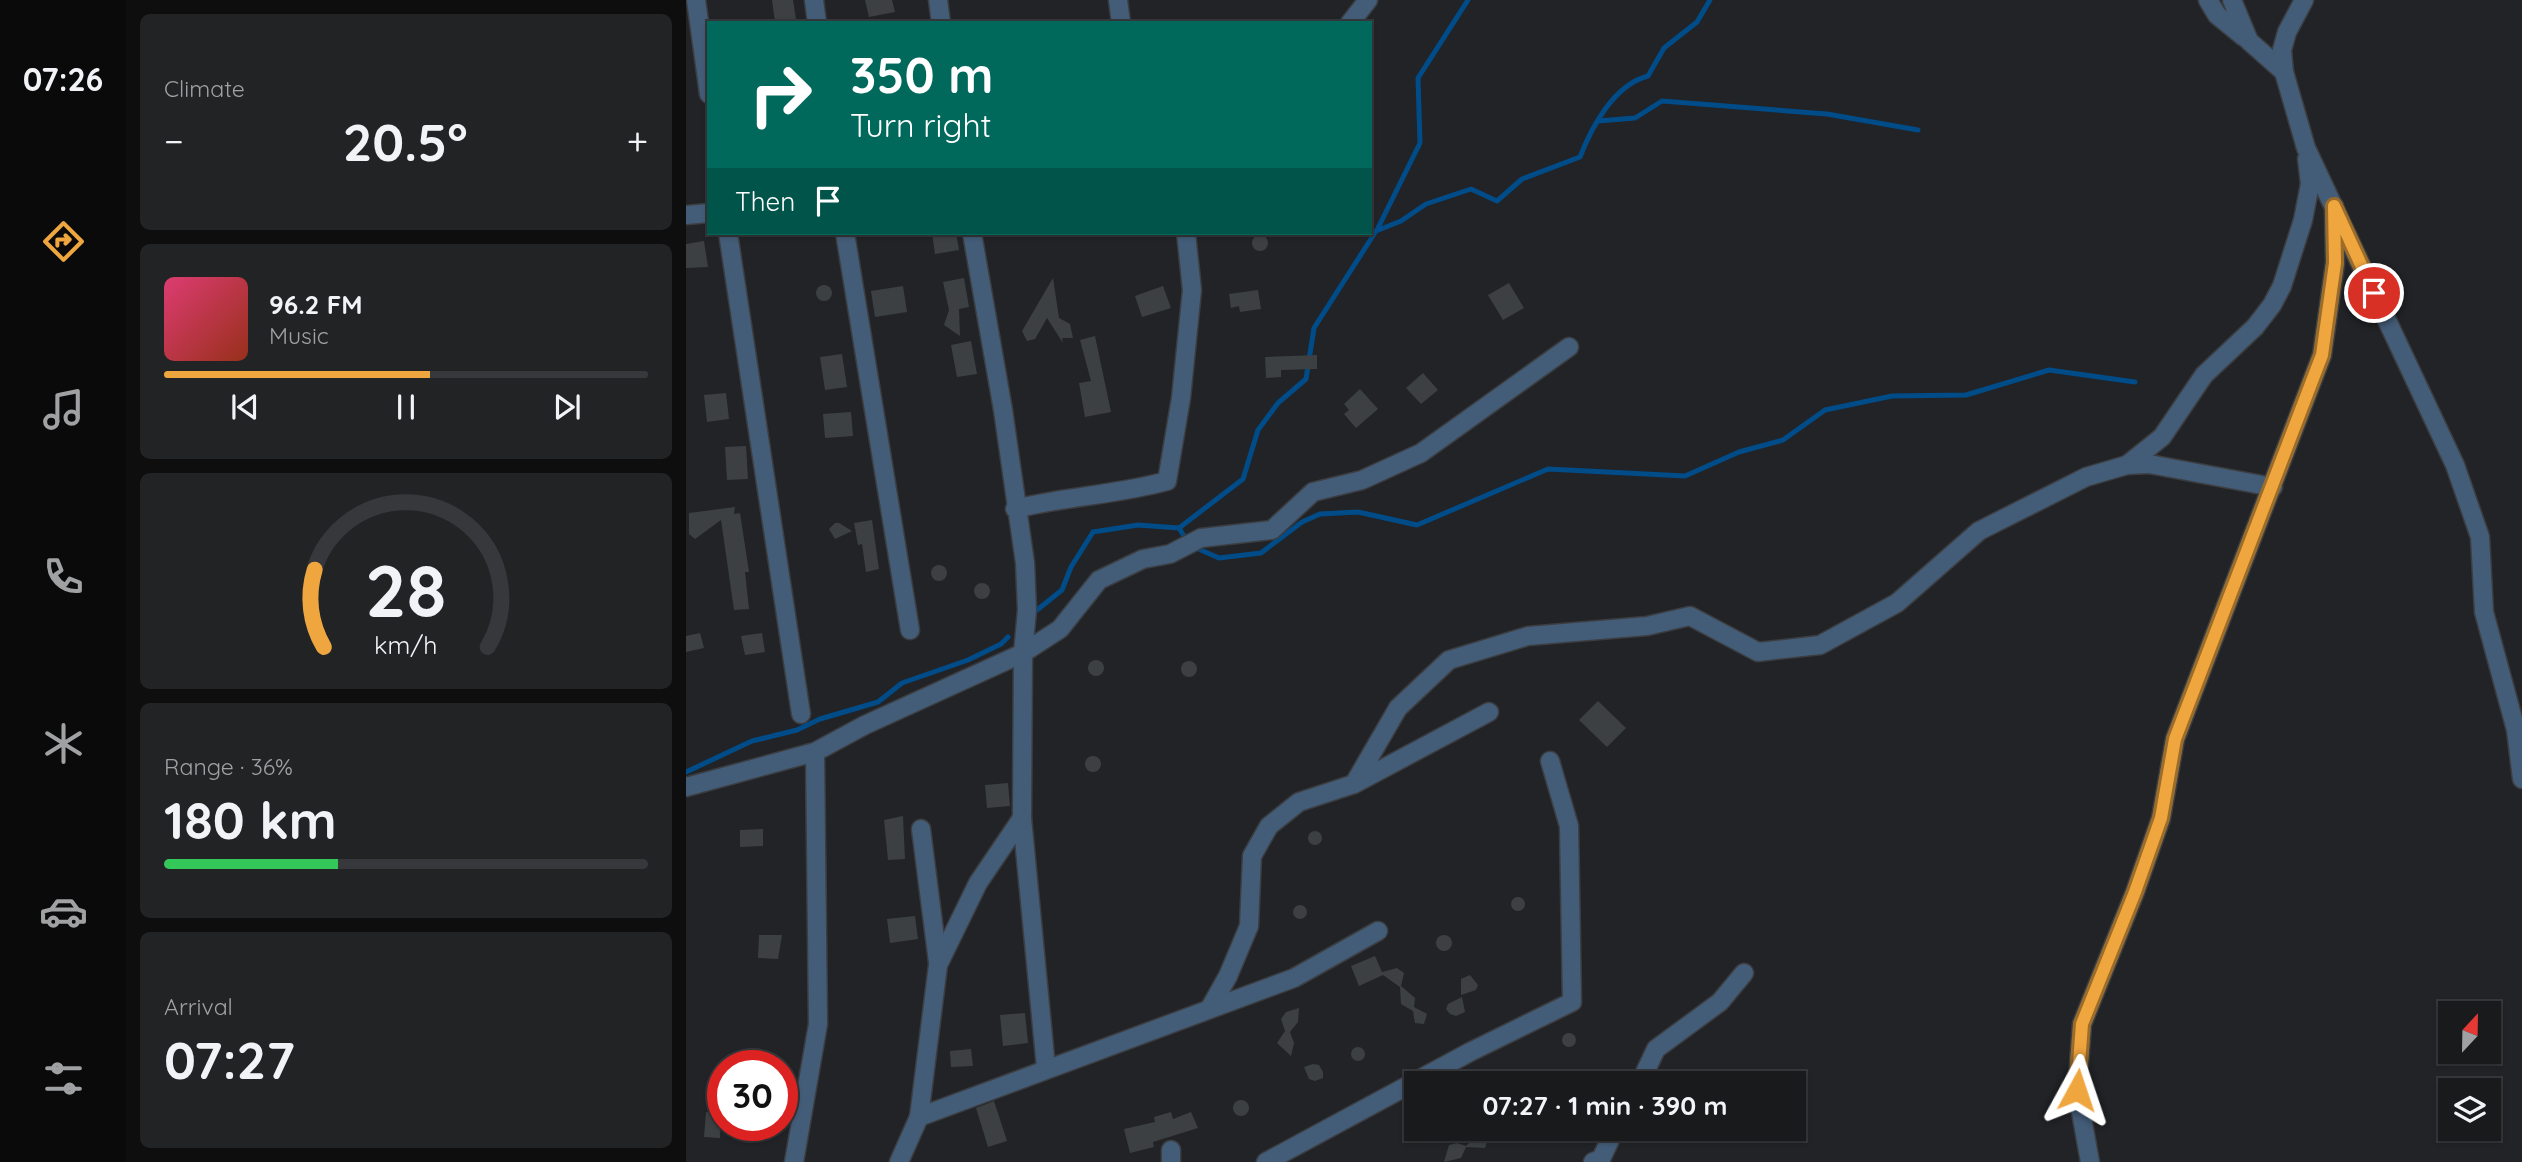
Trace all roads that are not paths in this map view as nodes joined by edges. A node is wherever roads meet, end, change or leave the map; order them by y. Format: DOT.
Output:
graph roads {
  1 [pos="696,0"];
  2 [pos="814,0"];
  3 [pos="938,0"];
  4 [pos="1118,0"];
  5 [pos="1368,0"];
  6 [pos="2208,0"];
  7 [pos="2232,0"];
  8 [pos="2305,0"];
  9 [pos="817,21"];
  10 [pos="941,21"];
  11 [pos="1121,21"];
  12 [pos="1352,21"];
  13 [pos="2249,41"];
  14 [pos="2284,72"];
  15 [pos="707,79"];
  16 [pos="2306,148"];
  17 [pos="2334,206"];
  18 [pos="707,213"];
  19 [pos="686,215"];
  20 [pos="728,235"];
  21 [pos="845,235"];
  22 [pos="972,235"];
  23 [pos="1186,235"];
  24 [pos="1569,347"];
  25 [pos="2127,465"];
  26 [pos="2273,487"];
  27 [pos="1015,509"];
  28 [pos="910,630"];
  29 [pos="1023,653"];
  30 [pos="1489,712"];
  31 [pos="801,714"];
  32 [pos="815,752"];
  33 [pos="1550,761"];
  34 [pos="2522,779"];
  35 [pos="1354,784"];
  36 [pos="686,787"];
  37 [pos="1021,818"];
  38 [pos="921,829"];
  39 [pos="1378,931"];
  40 [pos="939,965"];
  41 [pos="1744,973"];
  42 [pos="1210,1008"];
  43 [pos="1046,1068"];
  44 [pos="1646,1071"];
  45 [pos="919,1117"];
  46 [pos="1609,1141"];
  47 [pos="794,1162"];
  48 [pos="899,1162"];
  49 [pos="1266,1162"];
  50 [pos="1593,1162"];
  51 [pos="2090,1162"];
  1 -- 15 [label="street"];
  2 -- 9 [label="street"];
  3 -- 10 [label="street"];
  4 -- 11 [label="street"];
  5 -- 12 [label="street"];
  6 -- 13 [label="street"];
  7 -- 13 [label="street"];
  8 -- 14 [label="street"];
  13 -- 14 [label="street"];
  14 -- 16 [label="street"];
  16 -- 17 [label="street"];
  16 -- 25 [label="street"];
  17 -- 26 [label="street"];
  17 -- 34 [label="street"];
  18 -- 19 [label="street"];
  20 -- 31 [label="street"];
  21 -- 28 [label="street"];
  22 -- 27 [label="street"];
  23 -- 27 [label="street"];
  24 -- 29 [label="street"];
  25 -- 26 [label="street"];
  25 -- 35 [label="street"];
  26 -- 51 [label="street"];
  27 -- 29 [label="street"];
  29 -- 32 [label="street"];
  29 -- 37 [label="street"];
  30 -- 35 [label="street"];
  32 -- 36 [label="street"];
  32 -- 47 [label="street"];
  33 -- 49 [label="street"];
  35 -- 42 [label="street"];
  37 -- 40 [label="street"];
  37 -- 43 [label="street"];
  38 -- 40 [label="street"];
  39 -- 42 [label="street"];
  40 -- 45 [label="street"];
  41 -- 44 [label="street"];
  42 -- 43 [label="street"];
  43 -- 45 [label="street"];
  45 -- 48 [label="street"];
  46 -- 50 [label="street"];
}
